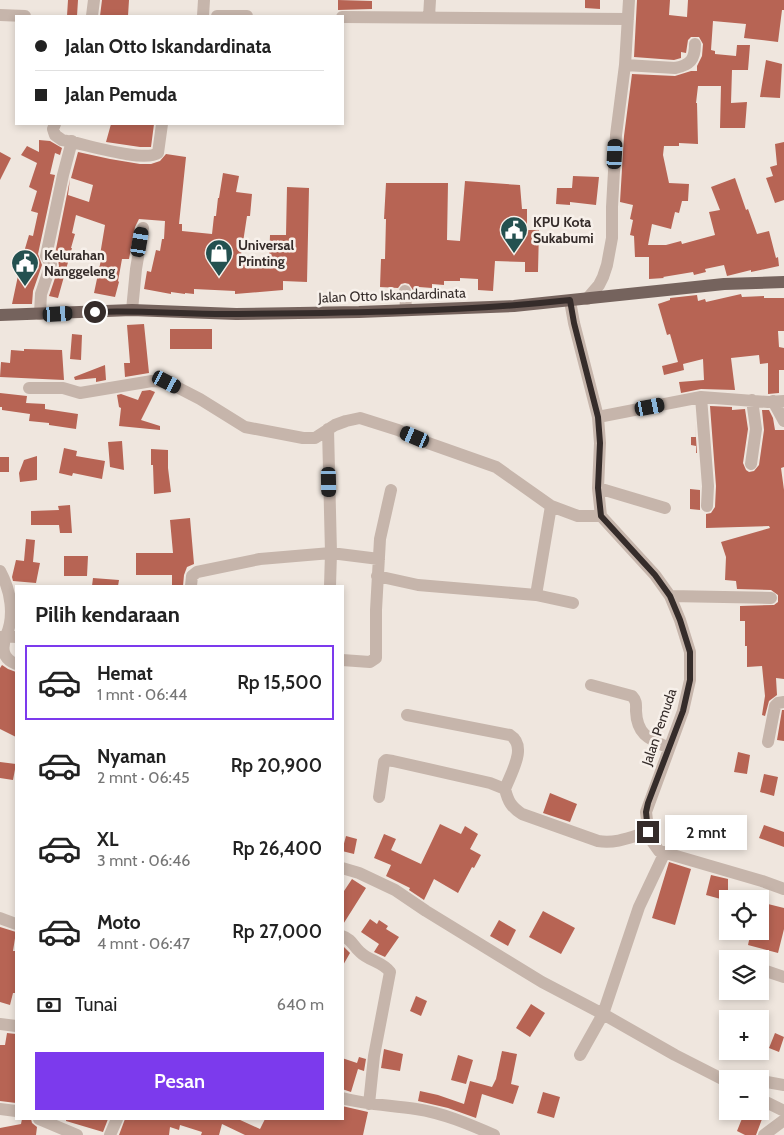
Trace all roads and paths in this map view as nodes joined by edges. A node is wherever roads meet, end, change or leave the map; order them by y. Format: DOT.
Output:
graph roads {
  1 [pos="94,0"];
  2 [pos="204,0"];
  3 [pos="430,0"];
  4 [pos="629,0"];
  5 [pos="0,15"];
  6 [pos="92,15"];
  7 [pos="203,15"];
  8 [pos="15,16"];
  9 [pos="344,17"];
  10 [pos="429,17"];
  11 [pos="628,19"];
  12 [pos="695,44"];
  13 [pos="625,65"];
  14 [pos="55,125"];
  15 [pos="162,125"];
  16 [pos="72,141"];
  17 [pos="143,228"];
  18 [pos="784,282"];
  19 [pos="406,291"];
  20 [pos="587,299"];
  21 [pos="570,300"];
  22 [pos="132,310"];
  23 [pos="406,310"];
  24 [pos="40,314"];
  25 [pos="0,315"];
  26 [pos="29,388"];
  27 [pos="701,398"];
  28 [pos="752,400"];
  29 [pos="779,401"];
  30 [pos="598,417"];
  31 [pos="784,421"];
  32 [pos="328,429"];
  33 [pos="751,464"];
  34 [pos="598,488"];
  35 [pos="391,490"];
  36 [pos="551,506"];
  37 [pos="706,506"];
  38 [pos="665,508"];
  39 [pos="601,516"];
  40 [pos="331,553"];
  41 [pos="379,559"];
  42 [pos="0,571"];
  43 [pos="377,576"];
  44 [pos="191,585"];
  45 [pos="330,585"];
  46 [pos="536,595"];
  47 [pos="670,596"];
  48 [pos="771,598"];
  49 [pos="573,603"];
  50 [pos="7,637"];
  51 [pos="344,660"];
  52 [pos="15,663"];
  53 [pos="591,685"];
  54 [pos="784,702"];
  55 [pos="407,715"];
  56 [pos="768,742"];
  57 [pos="669,748"];
  58 [pos="505,789"];
  59 [pos="380,797"];
  60 [pos="648,832"];
  61 [pos="665,852"];
  62 [pos="344,869"];
  63 [pos="784,889"];
  64 [pos="0,918"];
  65 [pos="15,924"];
  66 [pos="344,937"];
  67 [pos="769,972"];
  68 [pos="784,977"];
  69 [pos="603,1014"];
  70 [pos="0,1024"];
  71 [pos="15,1026"];
  72 [pos="580,1055"];
  73 [pos="719,1077"];
  74 [pos="769,1082"];
  75 [pos="782,1089"];
  76 [pos="344,1098"];
  77 [pos="769,1103"];
  78 [pos="369,1104"];
  79 [pos="0,1109"];
  80 [pos="15,1111"];
  81 [pos="784,1111"];
  82 [pos="117,1120"];
  83 [pos="784,1120"];
  84 [pos="45,1125"];
  85 [pos="77,1135"];
  86 [pos="110,1135"];
  87 [pos="494,1135"];
  88 [pos="764,1135"];
  1 -- 6 [label="street"];
  2 -- 7 [label="street"];
  3 -- 10 [label="street"];
  4 -- 11 [label="street"];
  5 -- 8 [label="street"];
  9 -- 10 [label="street"];
  10 -- 11 [label="street"];
  11 -- 13 [label="street"];
  12 -- 13 [label="street"];
  13 -- 20 [label="street"];
  14 -- 16 [label="street"];
  15 -- 16 [label="street"];
  16 -- 24 [label="street"];
  17 -- 22 [label="street"];
  18 -- 20 [label="main road, Jalan Otto Iskandardinata"];
  19 -- 23 [label="street"];
  20 -- 21 [label="main road, Jalan Otto Iskandardinata"];
  21 -- 23 [label="main road, Jalan Otto Iskandardinata"];
  21 -- 30 [label="street"];
  22 -- 23 [label="main road, Jalan Otto Iskandardinata"];
  22 -- 24 [label="main road, Jalan Otto Iskandardinata"];
  24 -- 25 [label="main road, Jalan Otto Iskandardinata"];
  26 -- 32 [label="street"];
  27 -- 28 [label="street"];
  27 -- 30 [label="street"];
  27 -- 37 [label="street"];
  28 -- 29 [label="street"];
  28 -- 33 [label="street"];
  29 -- 31 [label="street"];
  30 -- 34 [label="street"];
  32 -- 36 [label="street"];
  32 -- 40 [label="street"];
  34 -- 38 [label="street"];
  34 -- 39 [label="street"];
  35 -- 41 [label="street"];
  36 -- 39 [label="street"];
  36 -- 46 [label="street"];
  39 -- 47 [label="street, Jalan Pemuda"];
  40 -- 41 [label="street"];
  40 -- 44 [label="street"];
  40 -- 45 [label="street"];
  41 -- 43 [label="street"];
  42 -- 50 [label="street"];
  43 -- 46 [label="street"];
  43 -- 51 [label="street"];
  46 -- 49 [label="street"];
  47 -- 48 [label="street"];
  47 -- 57 [label="street, Jalan Pemuda"];
  50 -- 52 [label="street"];
  53 -- 57 [label="street"];
  54 -- 56 [label="street"];
  55 -- 58 [label="street"];
  57 -- 60 [label="street, Jalan Pemuda"];
  58 -- 59 [label="street"];
  58 -- 60 [label="street"];
  60 -- 61 [label="street"];
  61 -- 63 [label="street"];
  61 -- 69 [label="street"];
  62 -- 69 [label="street"];
  64 -- 65 [label="street"];
  66 -- 78 [label="street"];
  67 -- 68 [label="street"];
  69 -- 72 [label="street"];
  69 -- 73 [label="street"];
  70 -- 71 [label="street"];
  74 -- 75 [label="street"];
  76 -- 78 [label="street"];
  77 -- 81 [label="street"];
  78 -- 87 [label="street"];
  79 -- 80 [label="street"];
  82 -- 86 [label="street"];
  83 -- 88 [label="street"];
  84 -- 85 [label="street"];
}
